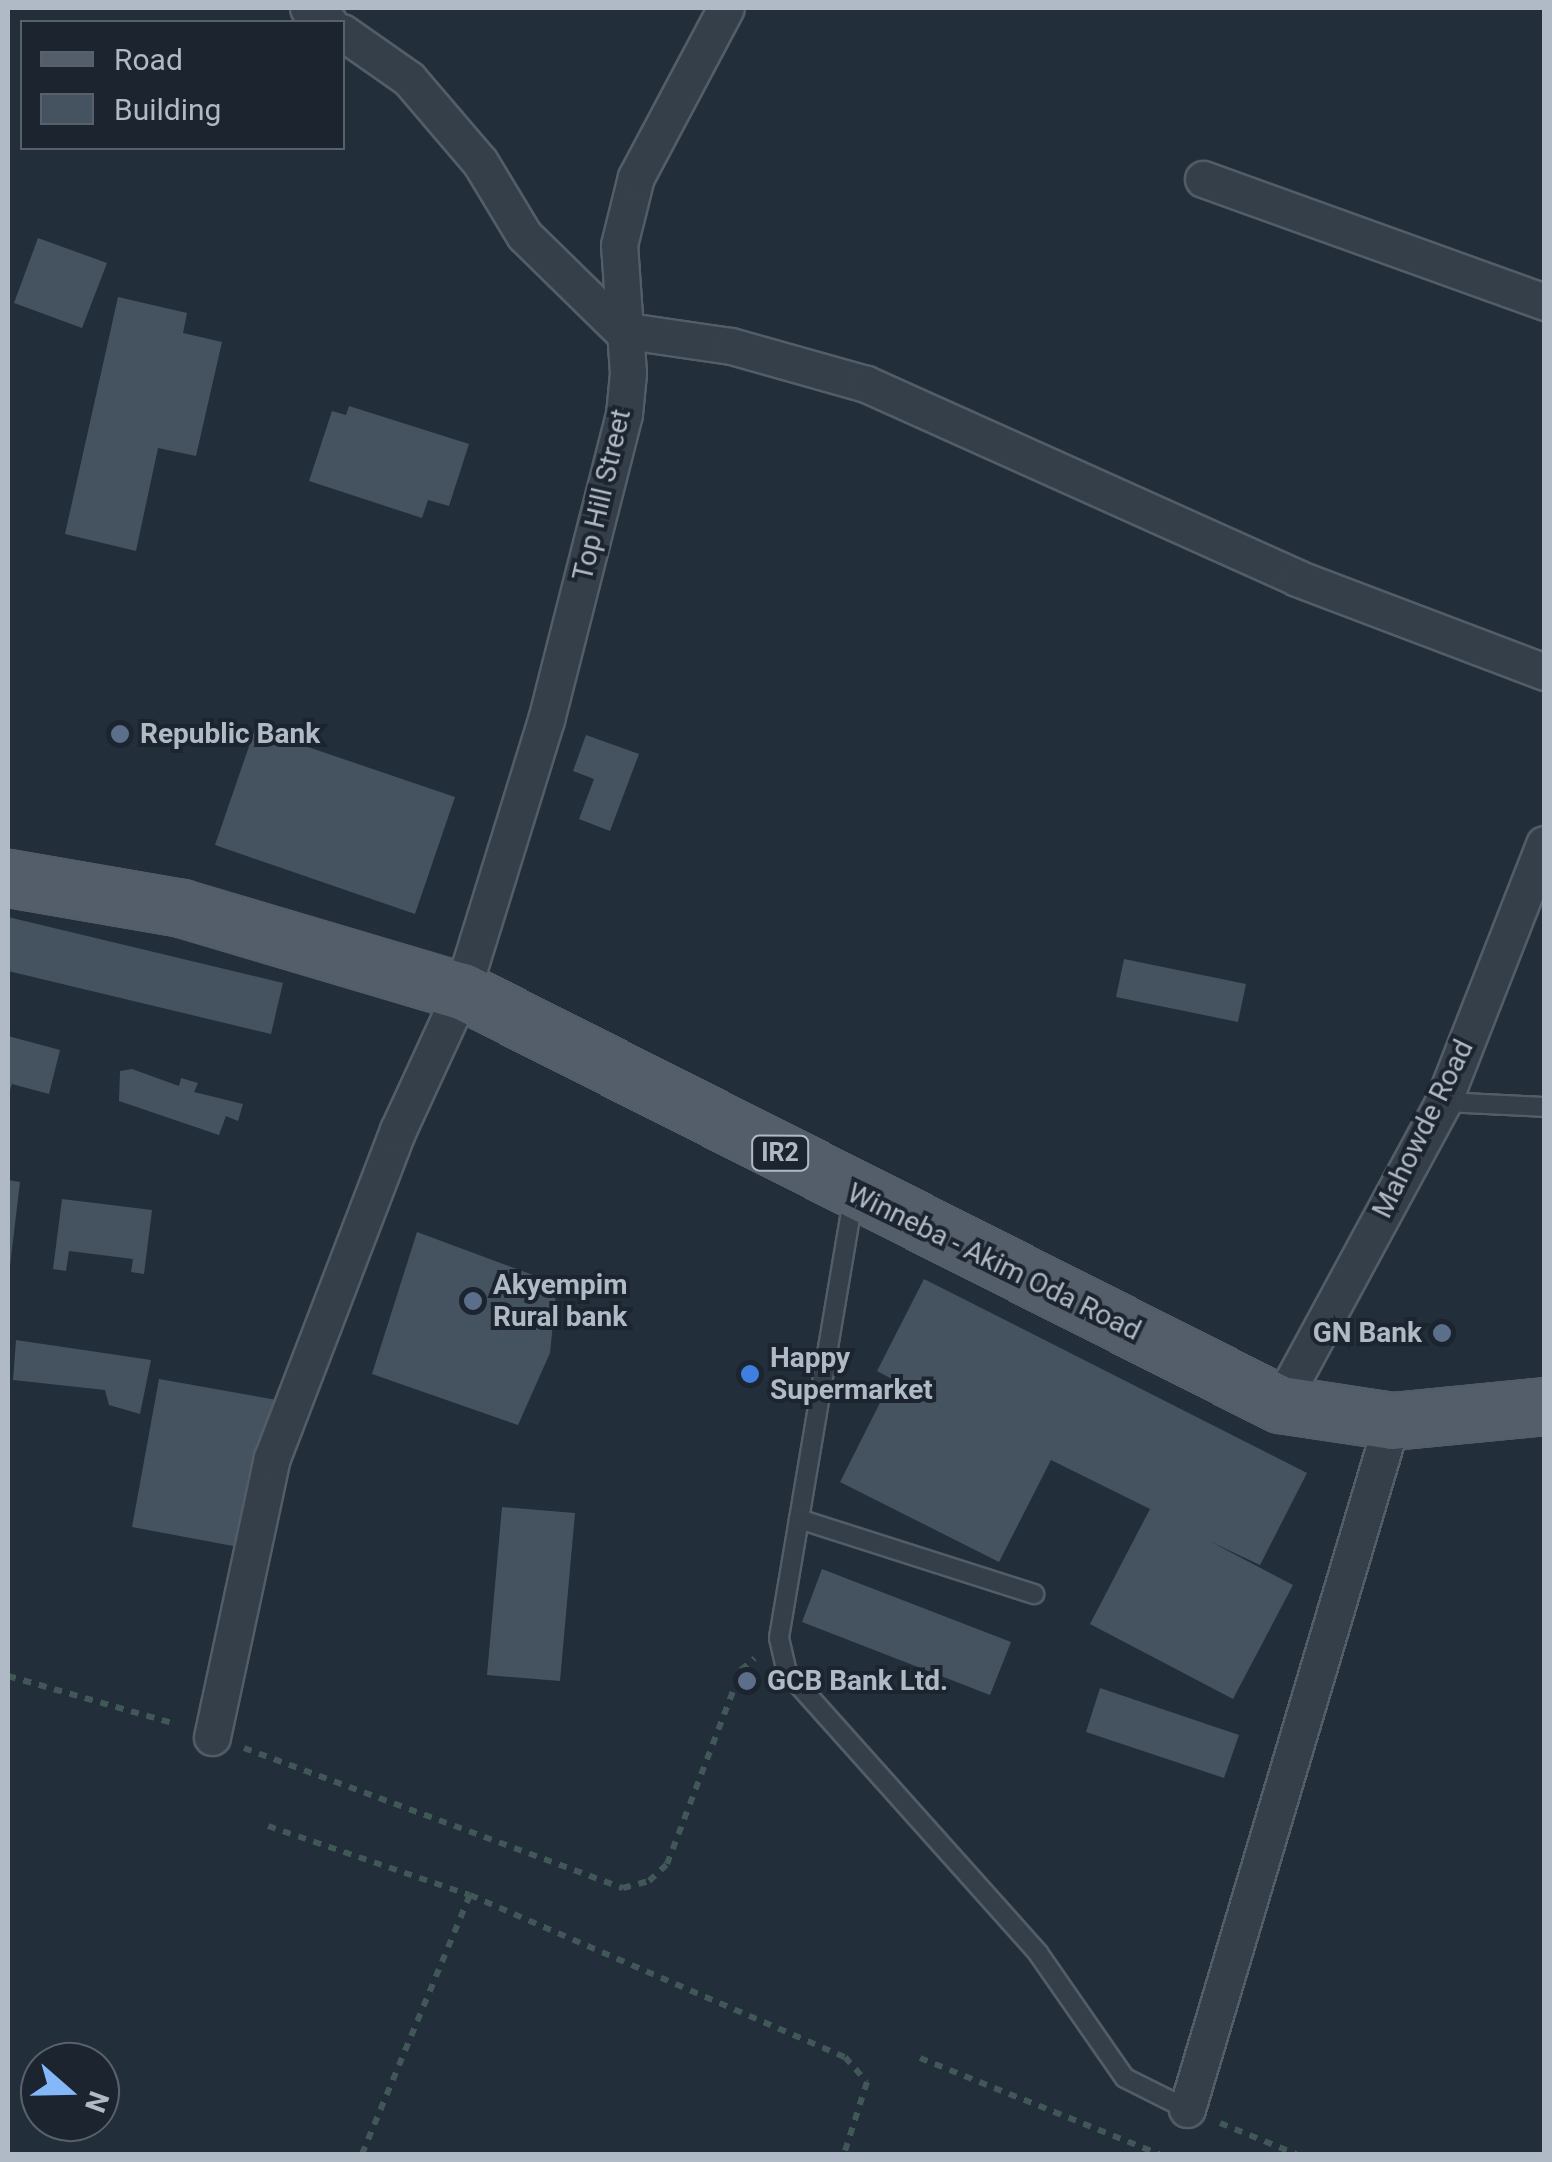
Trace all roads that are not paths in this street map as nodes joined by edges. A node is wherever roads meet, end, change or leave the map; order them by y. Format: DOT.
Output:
graph roads {
  1 [pos="726,8"];
  2 [pos="345,34"];
  3 [pos="1204,179"];
  4 [pos="1544,302"];
  5 [pos="621,330"];
  6 [pos="1544,672"];
  7 [pos="1544,844"];
  8 [pos="8,878"];
  9 [pos="462,991"];
  10 [pos="1443,1102"];
  11 [pos="1544,1108"];
  12 [pos="854,1194"];
  13 [pos="1280,1404"];
  14 [pos="1544,1406"];
  15 [pos="1392,1421"];
  16 [pos="799,1519"];
  17 [pos="1034,1594"];
  18 [pos="212,1736"];
  19 [pos="1187,2109"];
  1 -- 5 [label="street, Top Hill Street"];
  2 -- 5 [label="street"];
  3 -- 4 [label="street"];
  5 -- 6 [label="street"];
  5 -- 9 [label="street, Top Hill Street"];
  7 -- 10 [label="street, Mahowde Road"];
  8 -- 9 [label="main road, Winneba - Akim Oda Road / IR2"];
  9 -- 12 [label="main road, Winneba - Akim Oda Road / IR2"];
  9 -- 18 [label="street, Top Hill Street"];
  10 -- 11 [label="lane"];
  10 -- 13 [label="street, Mahowde Road"];
  12 -- 13 [label="main road, Winneba - Akim Oda Road / IR2"];
  12 -- 16 [label="lane"];
  13 -- 15 [label="main road, Winneba - Akim Oda Road / IR2"];
  14 -- 15 [label="main road, Winneba - Akim Oda Road / IR2"];
  15 -- 19 [label="street"];
  16 -- 17 [label="lane"];
  16 -- 19 [label="lane"];
}
